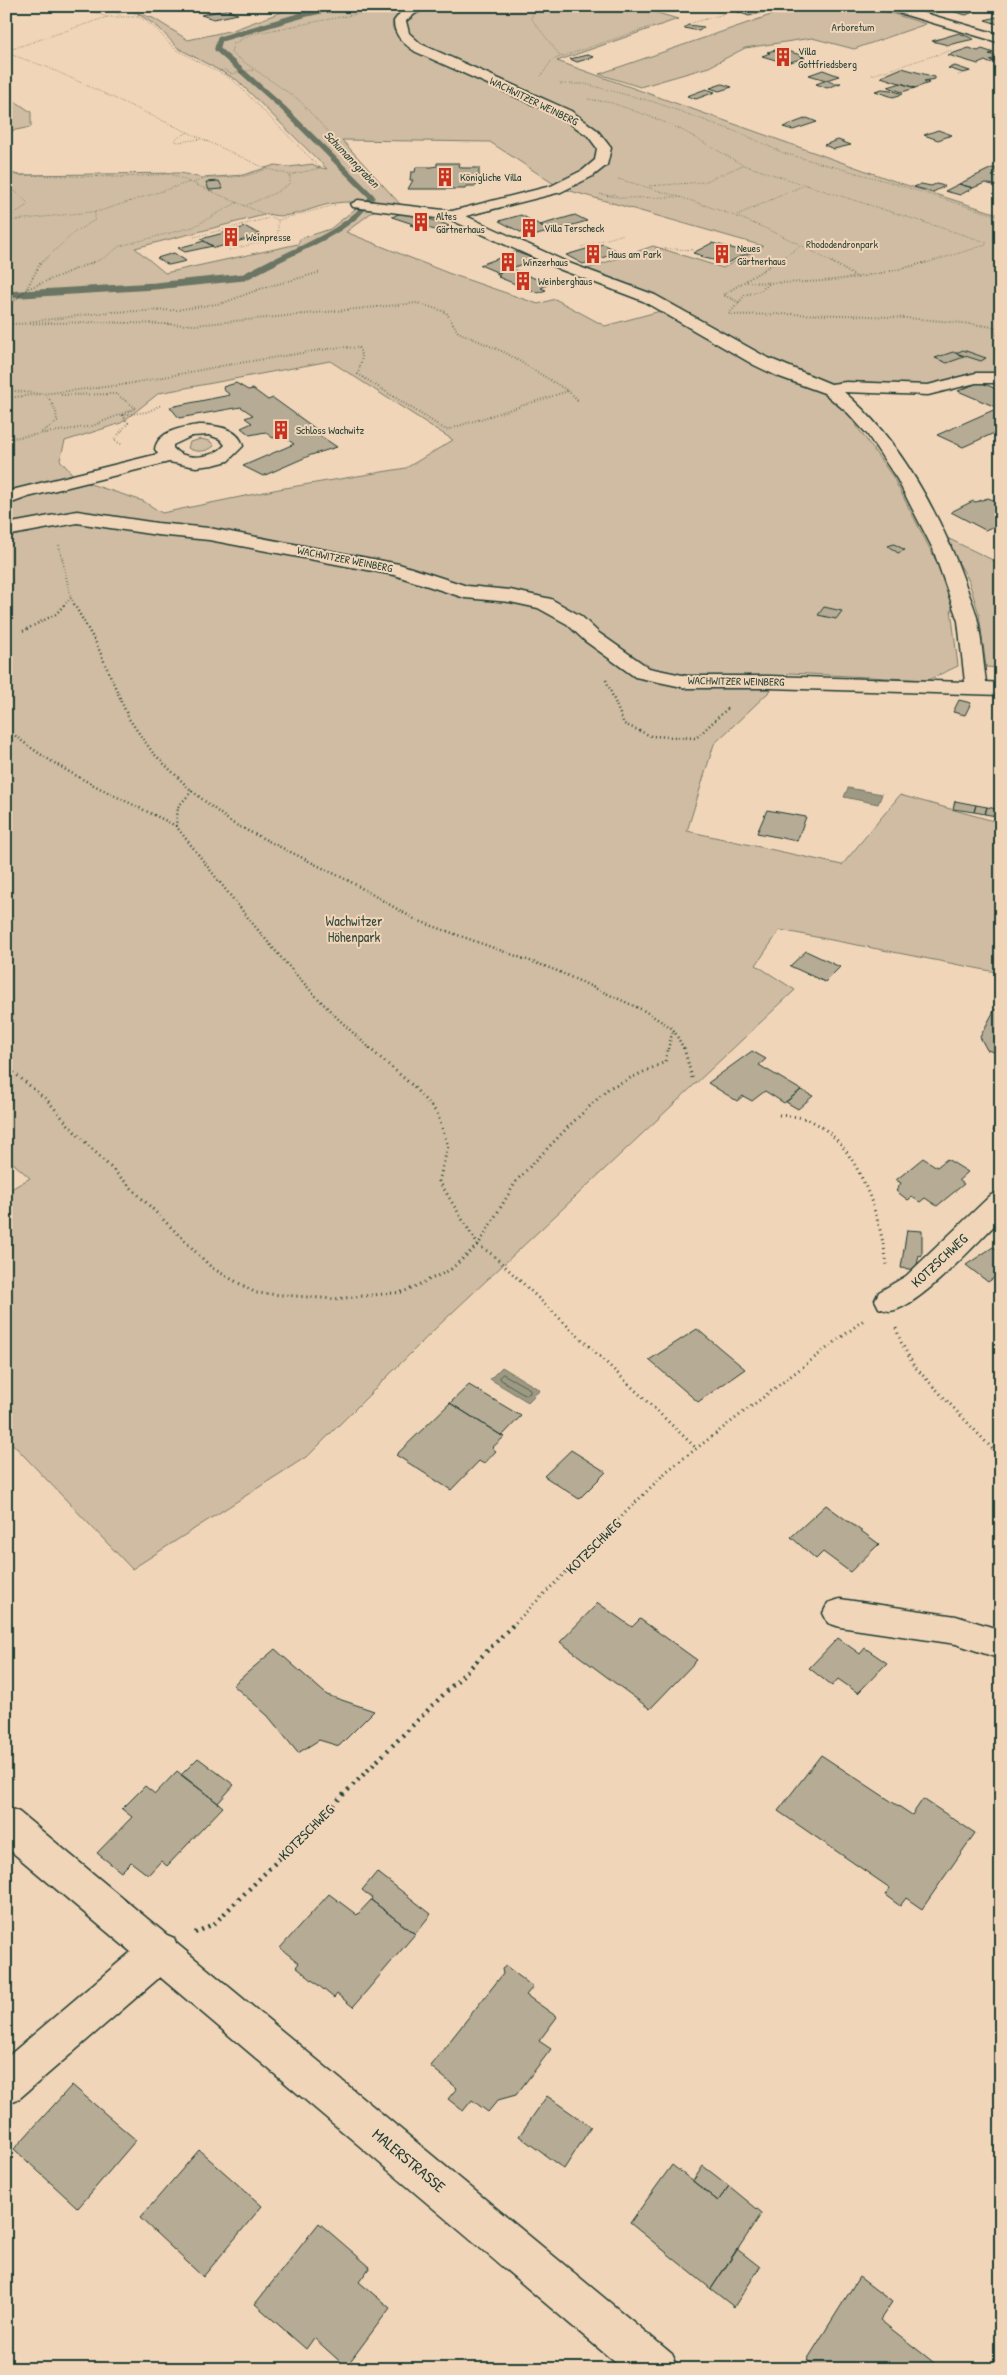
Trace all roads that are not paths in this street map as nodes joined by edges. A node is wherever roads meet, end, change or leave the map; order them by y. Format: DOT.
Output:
graph roads {
  1 [pos="886,6"];
  2 [pos="420,8"];
  3 [pos="1001,39"];
  4 [pos="358,204"];
  5 [pos="454,216"];
  6 [pos="1001,378"];
  7 [pos="830,389"];
  8 [pos="170,456"];
  9 [pos="6,500"];
  10 [pos="6,530"];
  11 [pos="976,689"];
  12 [pos="1001,689"];
  13 [pos="1001,1202"];
  14 [pos="890,1300"];
  15 [pos="840,1613"];
  16 [pos="1001,1644"];
  17 [pos="6,1824"];
  18 [pos="161,1952"];
  19 [pos="6,2084"];
  20 [pos="658,2369"];
  1 -- 3 [label="street"];
  2 -- 5 [label="street, WACHWITZER WEINBERG"];
  4 -- 5 [label="street"];
  5 -- 7 [label="street"];
  6 -- 7 [label="street"];
  7 -- 11 [label="street"];
  8 -- 9 [label="street"];
  10 -- 11 [label="street, WACHWITZER WEINBERG"];
  11 -- 12 [label="street, WACHWITZER WEINBERG"];
  13 -- 14 [label="street, KOTZSCHWEG"];
  15 -- 16 [label="street"];
  17 -- 18 [label="street, MALERSTRASSE"];
  18 -- 19 [label="street"];
  18 -- 20 [label="street, MALERSTRASSE"];
}
